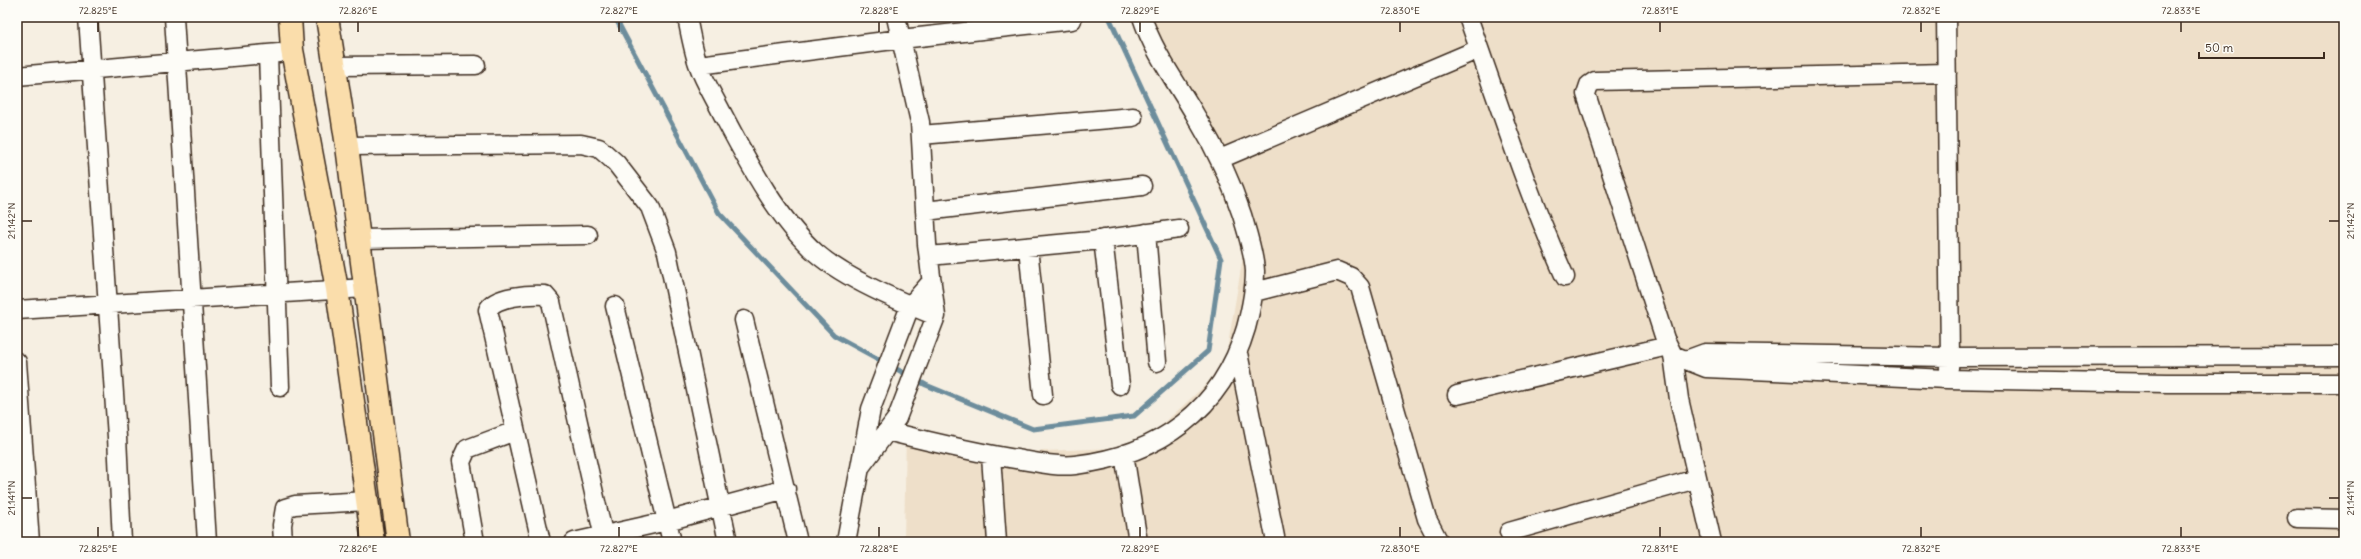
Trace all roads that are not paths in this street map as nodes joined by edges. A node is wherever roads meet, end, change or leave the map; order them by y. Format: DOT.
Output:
graph roads {
  1 [pos="88,17"];
  2 [pos="174,17"];
  3 [pos="290,17"];
  4 [pos="327,17"];
  5 [pos="687,17"];
  6 [pos="896,17"];
  7 [pos="1468,17"];
  8 [pos="1946,17"];
  9 [pos="1146,18"];
  10 [pos="1072,20"];
  11 [pos="901,39"];
  12 [pos="292,50"];
  13 [pos="1480,50"];
  14 [pos="268,55"];
  15 [pos="177,62"];
  16 [pos="476,65"];
  17 [pos="699,65"];
  18 [pos="333,66"];
  19 [pos="90,70"];
  20 [pos="1947,72"];
  21 [pos="17,76"];
  22 [pos="1133,117"];
  23 [pos="921,135"];
  24 [pos="346,146"];
  25 [pos="1220,159"];
  26 [pos="1142,186"];
  27 [pos="925,211"];
  28 [pos="1179,229"];
  29 [pos="1146,234"];
  30 [pos="588,235"];
  31 [pos="359,239"];
  32 [pos="1104,239"];
  33 [pos="1028,247"];
  34 [pos="929,256"];
  35 [pos="1565,277"];
  36 [pos="932,281"];
  37 [pos="365,288"];
  38 [pos="337,289"];
  39 [pos="1254,292"];
  40 [pos="275,294"];
  41 [pos="193,300"];
  42 [pos="107,305"];
  43 [pos="615,306"];
  44 [pos="910,306"];
  45 [pos="17,310"];
  46 [pos="936,316"];
  47 [pos="744,320"];
  48 [pos="1238,353"];
  49 [pos="1676,354"];
  50 [pos="2167,356"];
  51 [pos="2344,356"];
  52 [pos="1950,357"];
  53 [pos="17,362"];
  54 [pos="1157,362"];
  55 [pos="1947,380"];
  56 [pos="2344,382"];
  57 [pos="2167,383"];
  58 [pos="1120,385"];
  59 [pos="280,387"];
  60 [pos="1042,395"];
  61 [pos="1457,395"];
  62 [pos="892,425"];
  63 [pos="515,431"];
  64 [pos="1124,454"];
  65 [pos="991,456"];
  66 [pos="861,466"];
  67 [pos="1696,479"];
  68 [pos="786,489"];
  69 [pos="367,500"];
  70 [pos="719,506"];
  71 [pos="2297,518"];
  72 [pos="2344,519"];
  73 [pos="667,521"];
  74 [pos="1509,532"];
  75 [pos="604,539"];
  76 [pos="30,542"];
  77 [pos="122,542"];
  78 [pos="207,542"];
  79 [pos="283,542"];
  80 [pos="373,542"];
  81 [pos="398,542"];
  82 [pos="475,542"];
  83 [pos="541,542"];
  84 [pos="574,542"];
  85 [pos="672,542"];
  86 [pos="728,542"];
  87 [pos="798,542"];
  88 [pos="846,542"];
  89 [pos="998,542"];
  90 [pos="1138,542"];
  91 [pos="1276,542"];
  92 [pos="1438,542"];
  93 [pos="1712,542"];
  1 -- 19 [label="street"];
  2 -- 15 [label="street"];
  3 -- 12 [label="main road"];
  4 -- 18 [label="main road"];
  5 -- 17 [label="street"];
  6 -- 11 [label="street"];
  7 -- 13 [label="street"];
  8 -- 20 [label="street"];
  9 -- 25 [label="street"];
  10 -- 11 [label="street"];
  11 -- 17 [label="street"];
  11 -- 23 [label="street"];
  12 -- 14 [label="street"];
  12 -- 38 [label="main road"];
  13 -- 25 [label="street"];
  13 -- 35 [label="street"];
  14 -- 15 [label="street"];
  14 -- 40 [label="street"];
  15 -- 19 [label="street"];
  15 -- 41 [label="street"];
  16 -- 18 [label="street"];
  17 -- 44 [label="street"];
  18 -- 24 [label="main road"];
  19 -- 21 [label="street"];
  19 -- 42 [label="street"];
  20 -- 49 [label="street"];
  20 -- 52 [label="street"];
  22 -- 23 [label="street"];
  23 -- 27 [label="street"];
  24 -- 31 [label="main road"];
  24 -- 70 [label="street"];
  25 -- 39 [label="street"];
  26 -- 27 [label="street"];
  27 -- 34 [label="street"];
  28 -- 29 [label="street"];
  29 -- 32 [label="street"];
  29 -- 54 [label="street"];
  30 -- 31 [label="street"];
  31 -- 37 [label="main road"];
  32 -- 33 [label="street"];
  32 -- 58 [label="street"];
  33 -- 34 [label="street"];
  33 -- 60 [label="street"];
  34 -- 36 [label="street"];
  36 -- 44 [label="street"];
  36 -- 46 [label="street"];
  37 -- 38 [label="street"];
  37 -- 81 [label="main road"];
  38 -- 40 [label="street"];
  38 -- 69 [label="main road"];
  39 -- 48 [label="street"];
  39 -- 92 [label="street"];
  40 -- 41 [label="street"];
  40 -- 59 [label="street"];
  41 -- 42 [label="street"];
  41 -- 78 [label="street"];
  42 -- 45 [label="street"];
  42 -- 77 [label="street"];
  43 -- 73 [label="street"];
  44 -- 46 [label="street"];
  44 -- 66 [label="street"];
  46 -- 62 [label="street"];
  47 -- 68 [label="street"];
  48 -- 64 [label="street"];
  48 -- 91 [label="street"];
  49 -- 52 [label="street"];
  49 -- 55 [label="street"];
  49 -- 61 [label="street"];
  49 -- 67 [label="street"];
  50 -- 51 [label="street"];
  50 -- 52 [label="street"];
  50 -- 57 [label="street"];
  52 -- 55 [label="street"];
  53 -- 76 [label="street"];
  55 -- 57 [label="street"];
  56 -- 57 [label="street"];
  62 -- 65 [label="street"];
  62 -- 66 [label="street"];
  63 -- 75 [label="street"];
  63 -- 82 [label="street"];
  63 -- 83 [label="street"];
  64 -- 65 [label="street"];
  64 -- 90 [label="street"];
  65 -- 89 [label="street"];
  66 -- 88 [label="street"];
  67 -- 74 [label="street"];
  67 -- 93 [label="street"];
  68 -- 70 [label="street"];
  68 -- 87 [label="street"];
  69 -- 79 [label="street"];
  69 -- 80 [label="main road"];
  70 -- 73 [label="street"];
  70 -- 86 [label="street"];
  71 -- 72 [label="street"];
  73 -- 75 [label="street"];
  73 -- 85 [label="street"];
  75 -- 84 [label="street"];
}
